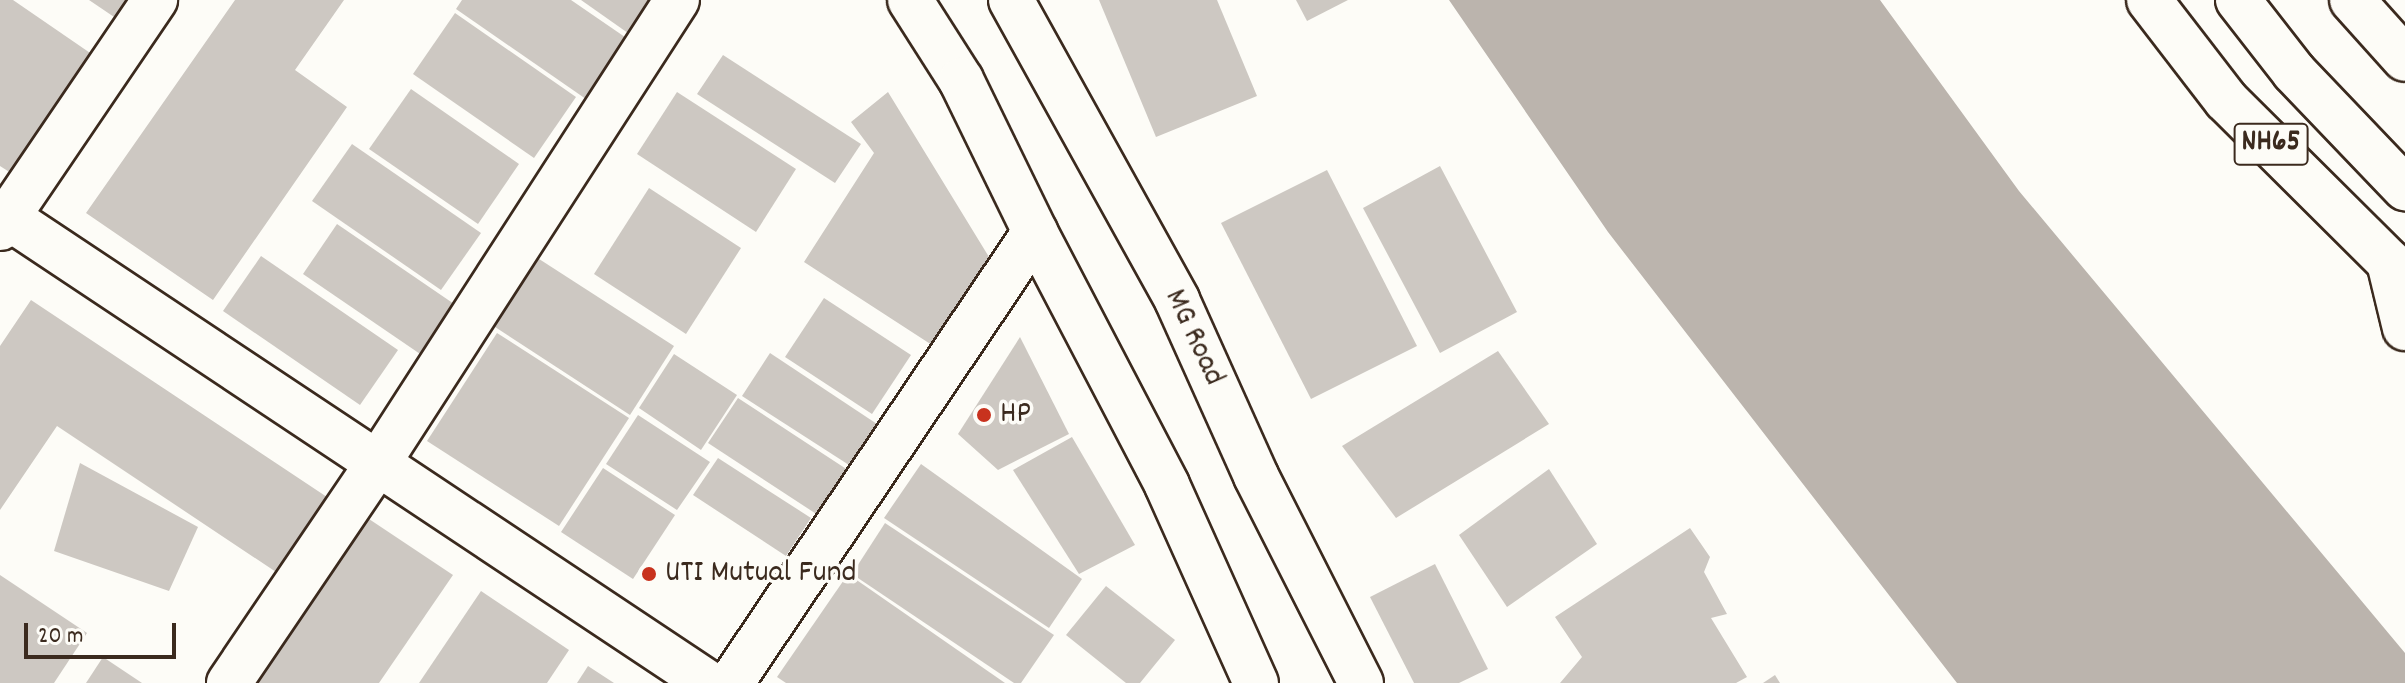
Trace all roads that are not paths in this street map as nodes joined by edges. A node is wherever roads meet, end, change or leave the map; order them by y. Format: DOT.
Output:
graph roads {
  1 [pos="155,0"];
  2 [pos="677,0"];
  3 [pos="910,0"];
  4 [pos="1011,0"];
  5 [pos="2149,0"];
  6 [pos="2238,0"];
  7 [pos="2352,0"];
  8 [pos="2405,59"];
  9 [pos="2405,188"];
  10 [pos="2,219"];
  11 [pos="1035,232"];
  12 [pos="2397,270"];
  13 [pos="2405,328"];
  14 [pos="378,463"];
  15 [pos="229,683"];
  16 [pos="708,683"];
  17 [pos="731,683"];
  18 [pos="1256,683"];
  19 [pos="1361,683"];
  1 -- 10 [label="main road"];
  2 -- 14 [label="main road"];
  3 -- 11 [label="main road"];
  4 -- 19 [label="main road, MG Road"];
  5 -- 12 [label="main road, NH65"];
  6 -- 9 [label="main road, NH65"];
  7 -- 8 [label="main road"];
  10 -- 14 [label="main road"];
  11 -- 17 [label="main road"];
  11 -- 18 [label="main road"];
  12 -- 13 [label="main road"];
  14 -- 15 [label="main road"];
  14 -- 16 [label="main road"];
}
